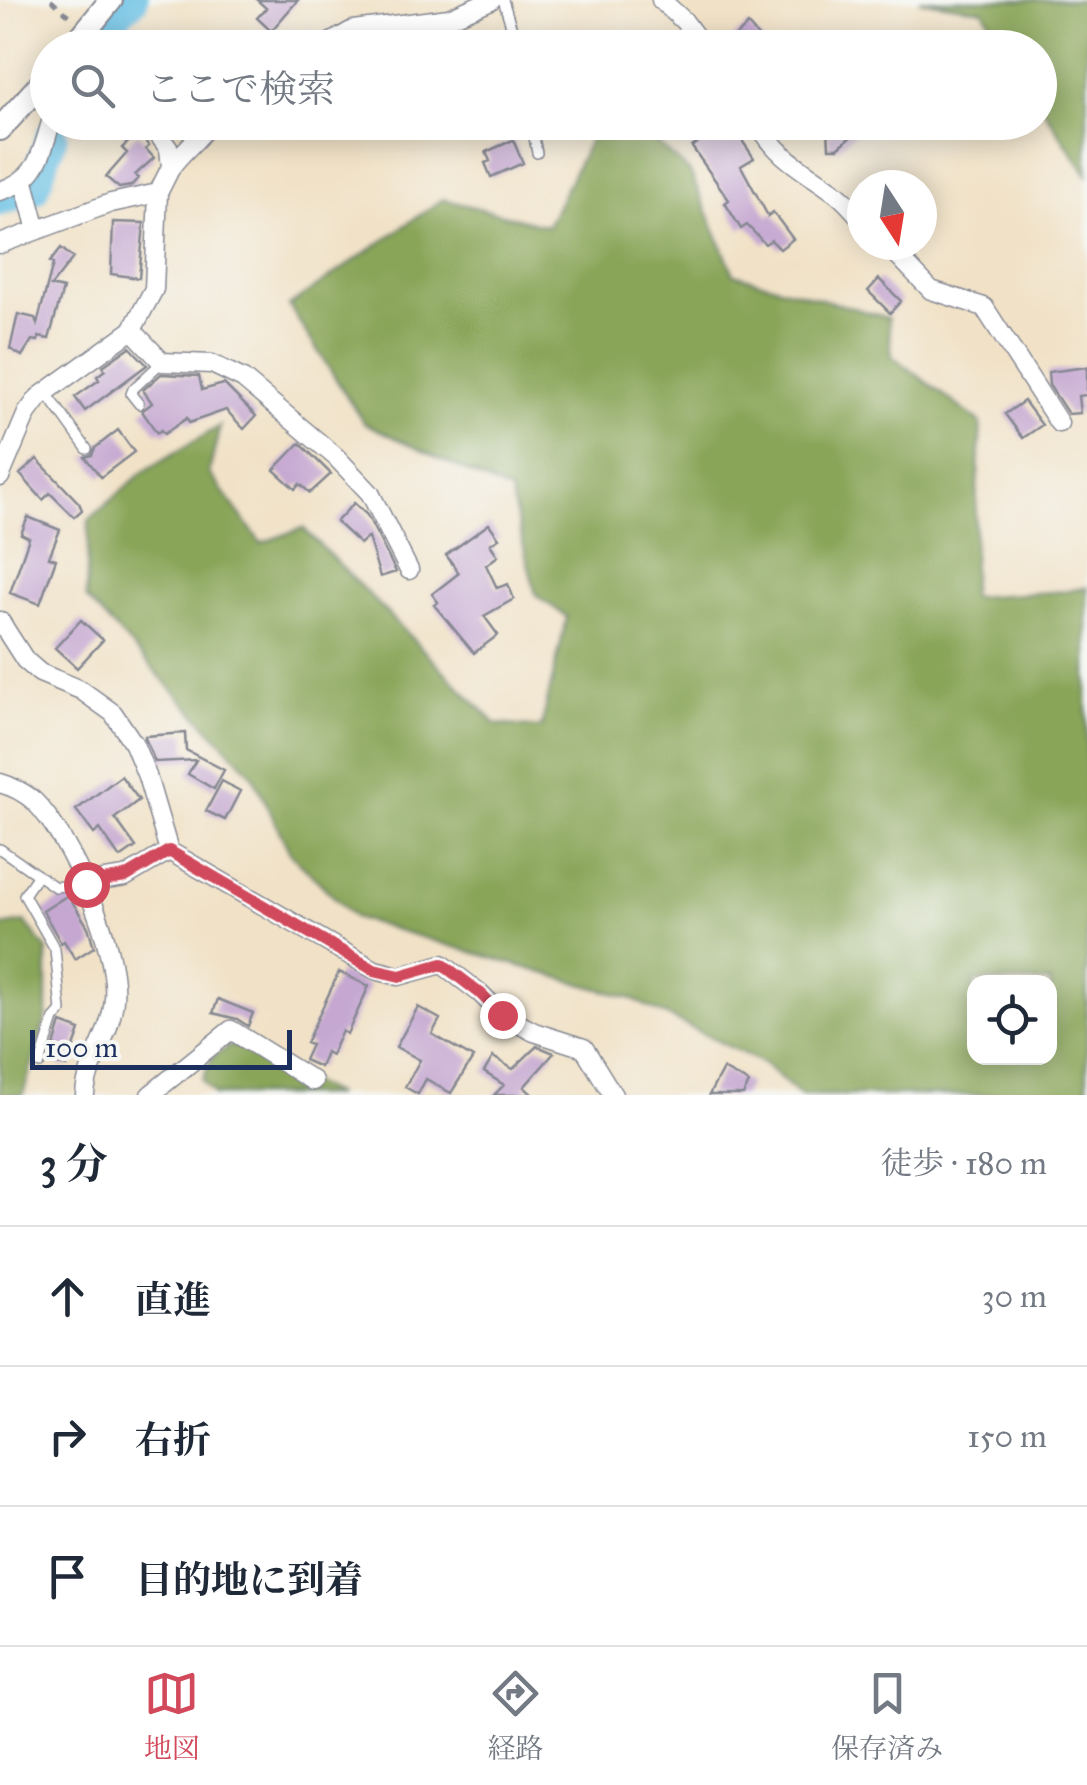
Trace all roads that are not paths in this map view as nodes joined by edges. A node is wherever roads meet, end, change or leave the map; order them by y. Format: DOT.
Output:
graph roads {
  1 [pos="111,0"];
  2 [pos="490,0"];
  3 [pos="503,0"];
  4 [pos="661,0"];
  5 [pos="92,30"];
  6 [pos="353,30"];
  7 [pos="512,30"];
  8 [pos="691,30"];
  9 [pos="30,96"];
  10 [pos="0,129"];
  11 [pos="44,140"];
  12 [pos="163,140"];
  13 [pos="198,140"];
  14 [pos="535,140"];
  15 [pos="767,140"];
  16 [pos="537,152"];
  17 [pos="172,167"];
  18 [pos="24,182"];
  19 [pos="0,192"];
  20 [pos="158,192"];
  21 [pos="847,203"];
  22 [pos="37,230"];
  23 [pos="0,244"];
  24 [pos="902,260"];
  25 [pos="132,330"];
  26 [pos="162,362"];
  27 [pos="46,392"];
  28 [pos="139,404"];
  29 [pos="1059,423"];
  30 [pos="87,449"];
  31 [pos="0,477"];
  32 [pos="409,570"];
  33 [pos="0,621"];
  34 [pos="0,783"];
  35 [pos="0,849"];
  36 [pos="169,851"];
  37 [pos="37,876"];
  38 [pos="86,884"];
  39 [pos="40,1064"];
  40 [pos="313,1081"];
  41 [pos="86,1095"];
  42 [pos="150,1095"];
  43 [pos="613,1095"];
  1 -- 5 [label="street"];
  2 -- 6 [label="street"];
  3 -- 7 [label="lane"];
  4 -- 8 [label="street"];
  9 -- 10 [label="street"];
  11 -- 18 [label="street"];
  12 -- 17 [label="street"];
  13 -- 17 [label="street"];
  14 -- 16 [label="lane"];
  15 -- 21 [label="street"];
  17 -- 20 [label="street"];
  18 -- 19 [label="street"];
  18 -- 22 [label="street"];
  20 -- 22 [label="street"];
  20 -- 25 [label="street"];
  22 -- 23 [label="street"];
  24 -- 29 [label="street"];
  25 -- 26 [label="street"];
  25 -- 27 [label="street"];
  26 -- 28 [label="lane"];
  26 -- 32 [label="street"];
  27 -- 30 [label="lane"];
  27 -- 31 [label="street"];
  33 -- 36 [label="street"];
  34 -- 38 [label="street"];
  35 -- 37 [label="lane"];
  36 -- 38 [label="street"];
  36 -- 43 [label="street"];
  37 -- 38 [label="lane"];
  37 -- 39 [label="lane"];
  38 -- 41 [label="street"];
  40 -- 42 [label="street"];
}
